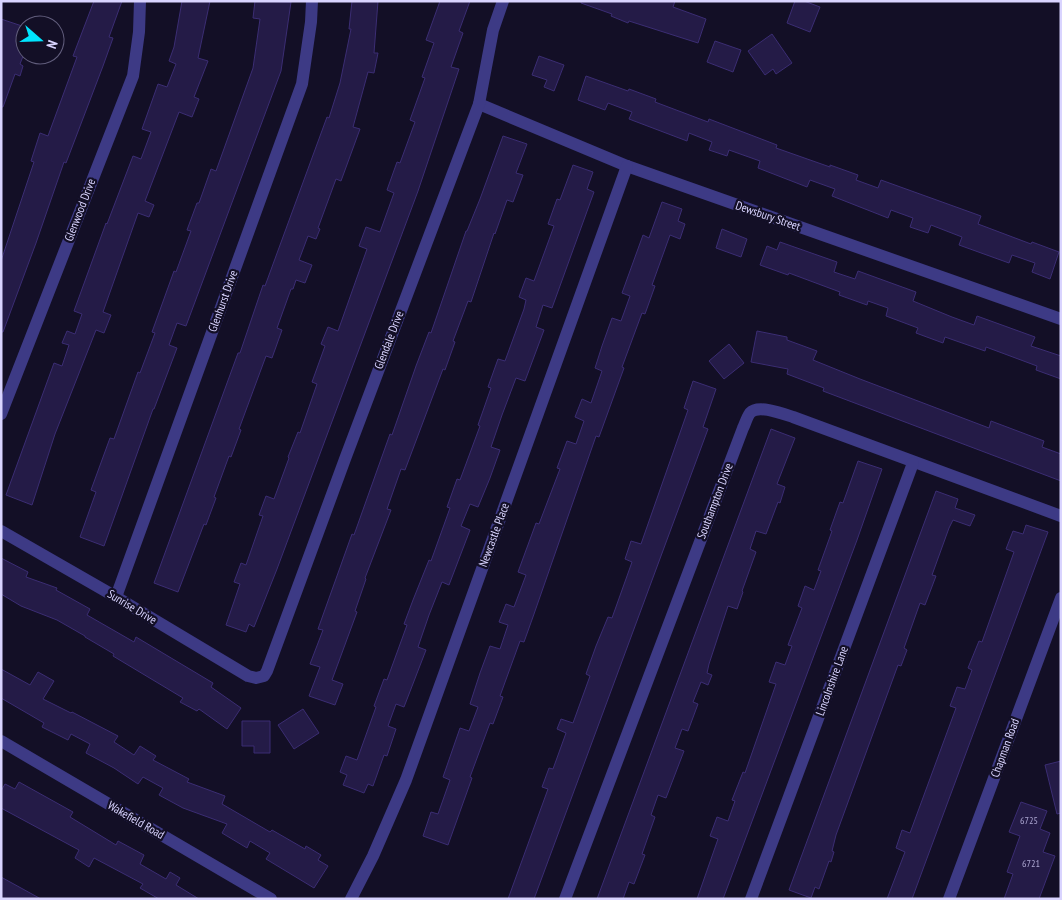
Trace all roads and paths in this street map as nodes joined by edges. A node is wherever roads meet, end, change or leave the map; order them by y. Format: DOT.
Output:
graph roads {
  1 [pos="140,1"];
  2 [pos="312,1"];
  3 [pos="503,1"];
  4 [pos="479,104"];
  5 [pos="627,166"];
  6 [pos="1061,319"];
  7 [pos="1,414"];
  8 [pos="913,462"];
  9 [pos="1061,516"];
  10 [pos="1,531"];
  11 [pos="116,597"];
  12 [pos="1061,598"];
  13 [pos="1057,619"];
  14 [pos="264,676"];
  15 [pos="1,741"];
  16 [pos="271,899"];
  17 [pos="351,899"];
  18 [pos="565,899"];
  19 [pos="751,899"];
  20 [pos="949,899"];
  1 -- 7 [label="street, Glenwood Drive"];
  2 -- 11 [label="street, Glenhurst Drive"];
  3 -- 4 [label="street, Glendale Drive"];
  4 -- 5 [label="street, Dewsbury Street"];
  4 -- 14 [label="street, Glendale Drive"];
  5 -- 6 [label="street, Dewsbury Street"];
  5 -- 17 [label="street, Newcastle Place"];
  8 -- 9 [label="street, Southampton Drive"];
  8 -- 18 [label="street, Southampton Drive"];
  8 -- 19 [label="street, Lincolnshire Lane"];
  10 -- 11 [label="street, Sunrise Drive"];
  11 -- 14 [label="street, Sunrise Drive"];
  12 -- 13 [label="street, Chapman Road"];
  13 -- 20 [label="street, Chapman Road"];
  15 -- 16 [label="street, Wakefield Road"];
}
